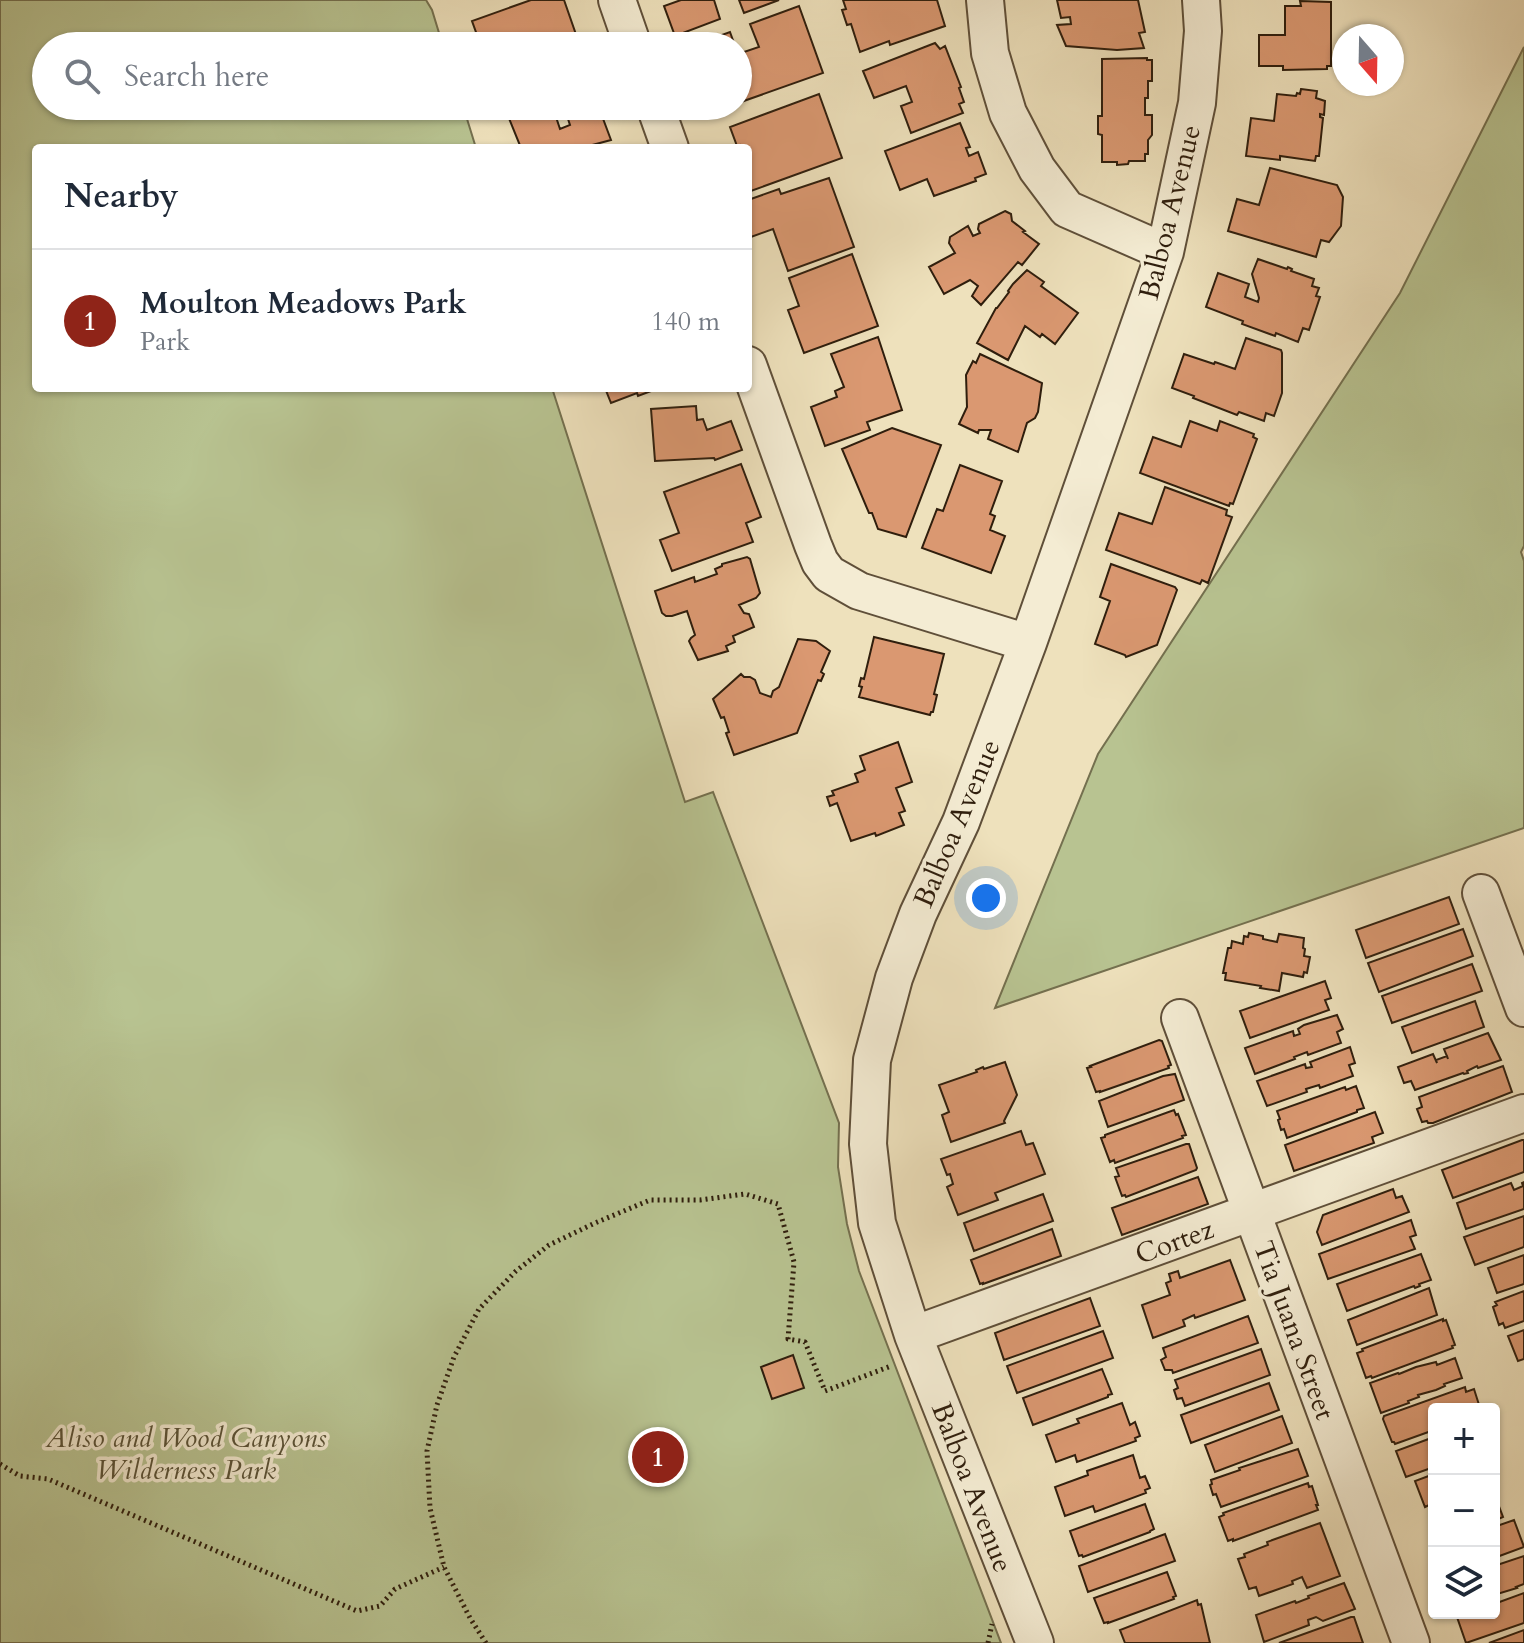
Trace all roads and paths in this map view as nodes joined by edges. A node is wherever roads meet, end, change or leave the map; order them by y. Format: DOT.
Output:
graph roads {
  1 [pos="617,0"];
  2 [pos="985,0"];
  3 [pos="1201,0"];
  4 [pos="628,32"];
  5 [pos="660,120"];
  6 [pos="669,144"];
  7 [pos="1165,252"];
  8 [pos="752,376"];
  9 [pos="1028,643"];
  10 [pos="1481,893"];
  11 [pos="1524,1008"];
  12 [pos="1180,1018"];
  13 [pos="1524,1113"];
  14 [pos="1251,1213"];
  15 [pos="917,1345"];
  16 [pos="0,1464"];
  17 [pos="444,1567"];
  18 [pos="486,1643"];
  19 [pos="1035,1643"];
  20 [pos="1411,1643"];
  1 -- 4 [label="street"];
  2 -- 7 [label="street"];
  3 -- 7 [label="street, Balboa Avenue"];
  5 -- 6 [label="street"];
  7 -- 9 [label="street, Balboa Avenue"];
  8 -- 9 [label="street"];
  9 -- 15 [label="street, Balboa Avenue"];
  10 -- 11 [label="street"];
  12 -- 14 [label="street, Tia Juana Street"];
  13 -- 14 [label="street, Cortez"];
  14 -- 15 [label="street, Cortez"];
  14 -- 20 [label="street, Tia Juana Street"];
  15 -- 17 [label="path"];
  15 -- 19 [label="street, Balboa Avenue"];
  16 -- 17 [label="path"];
  17 -- 18 [label="path"];
}
